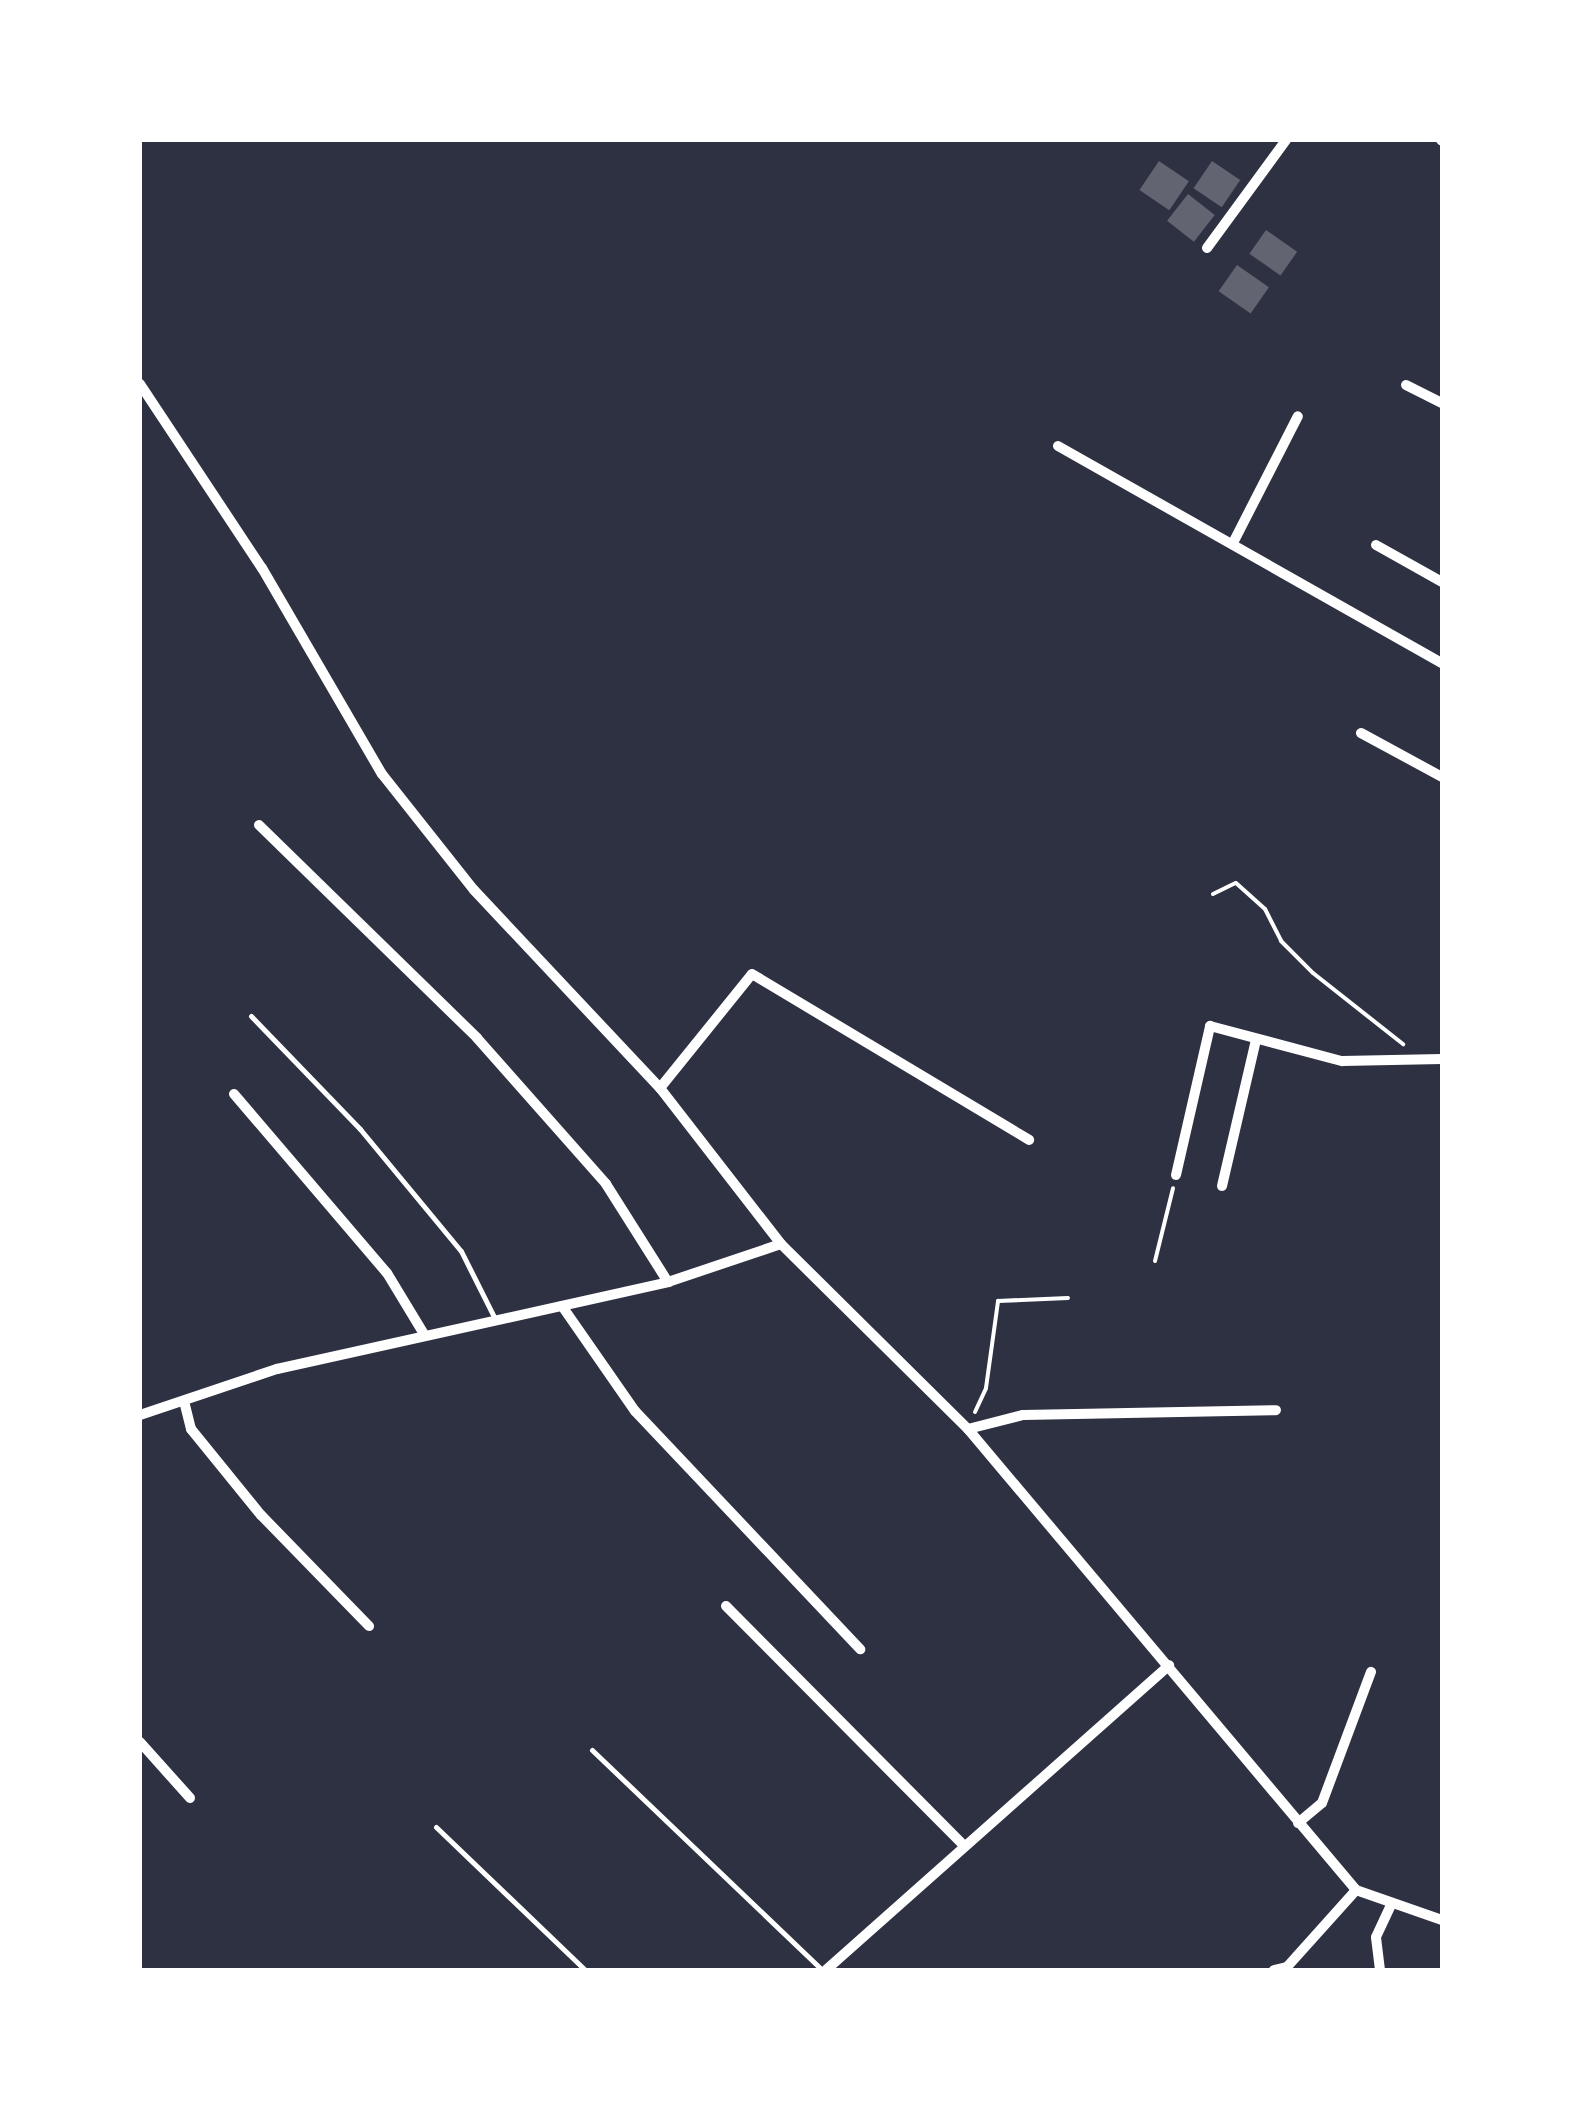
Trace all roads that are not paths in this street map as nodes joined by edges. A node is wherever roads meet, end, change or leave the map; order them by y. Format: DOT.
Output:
graph roads {
  1 [pos="1286,140"];
  2 [pos="1207,248"];
  3 [pos="140,384"];
  4 [pos="1406,386"];
  5 [pos="1442,403"];
  6 [pos="1298,416"];
  7 [pos="1058,446"];
  8 [pos="1234,541"];
  9 [pos="1376,546"];
  10 [pos="1442,582"];
  11 [pos="1442,663"];
  12 [pos="1361,733"];
  13 [pos="1442,777"];
  14 [pos="259,825"];
  15 [pos="251,1016"];
  16 [pos="1256,1040"];
  17 [pos="1442,1060"];
  18 [pos="660,1088"];
  19 [pos="234,1094"];
  20 [pos="1030,1140"];
  21 [pos="1176,1175"];
  22 [pos="1222,1186"];
  23 [pos="781,1244"];
  24 [pos="668,1282"];
  25 [pos="562,1306"];
  26 [pos="495,1320"];
  27 [pos="424,1334"];
  28 [pos="184,1401"];
  29 [pos="1276,1410"];
  30 [pos="140,1414"];
  31 [pos="968,1429"];
  32 [pos="726,1606"];
  33 [pos="369,1626"];
  34 [pos="860,1648"];
  35 [pos="1170,1666"];
  36 [pos="1371,1672"];
  37 [pos="140,1742"];
  38 [pos="592,1750"];
  39 [pos="190,1798"];
  40 [pos="1298,1822"];
  41 [pos="436,1827"];
  42 [pos="965,1847"];
  43 [pos="1356,1890"];
  44 [pos="1391,1905"];
  45 [pos="1442,1920"];
  46 [pos="585,1970"];
  47 [pos="824,1970"];
  48 [pos="1274,1970"];
  49 [pos="1380,1970"];
  1 -- 2 [label="street"];
  3 -- 18 [label="street"];
  4 -- 5 [label="street"];
  6 -- 8 [label="street"];
  7 -- 8 [label="street"];
  8 -- 11 [label="street"];
  9 -- 10 [label="street"];
  12 -- 13 [label="street"];
  14 -- 24 [label="street"];
  15 -- 26 [label="lane"];
  16 -- 17 [label="street"];
  16 -- 21 [label="street"];
  16 -- 22 [label="street"];
  18 -- 20 [label="street"];
  18 -- 23 [label="street"];
  19 -- 27 [label="street"];
  23 -- 24 [label="street"];
  23 -- 31 [label="street"];
  24 -- 25 [label="street"];
  25 -- 26 [label="street"];
  25 -- 34 [label="street"];
  26 -- 27 [label="street"];
  27 -- 28 [label="street"];
  28 -- 30 [label="street"];
  28 -- 33 [label="street"];
  29 -- 31 [label="street"];
  31 -- 35 [label="street"];
  32 -- 42 [label="street"];
  35 -- 40 [label="street"];
  35 -- 42 [label="street"];
  36 -- 40 [label="street"];
  37 -- 39 [label="street"];
  38 -- 47 [label="lane"];
  40 -- 43 [label="street"];
  41 -- 46 [label="lane"];
  42 -- 47 [label="street"];
  43 -- 44 [label="street"];
  43 -- 48 [label="street"];
  44 -- 45 [label="street"];
  44 -- 49 [label="street"];
}
